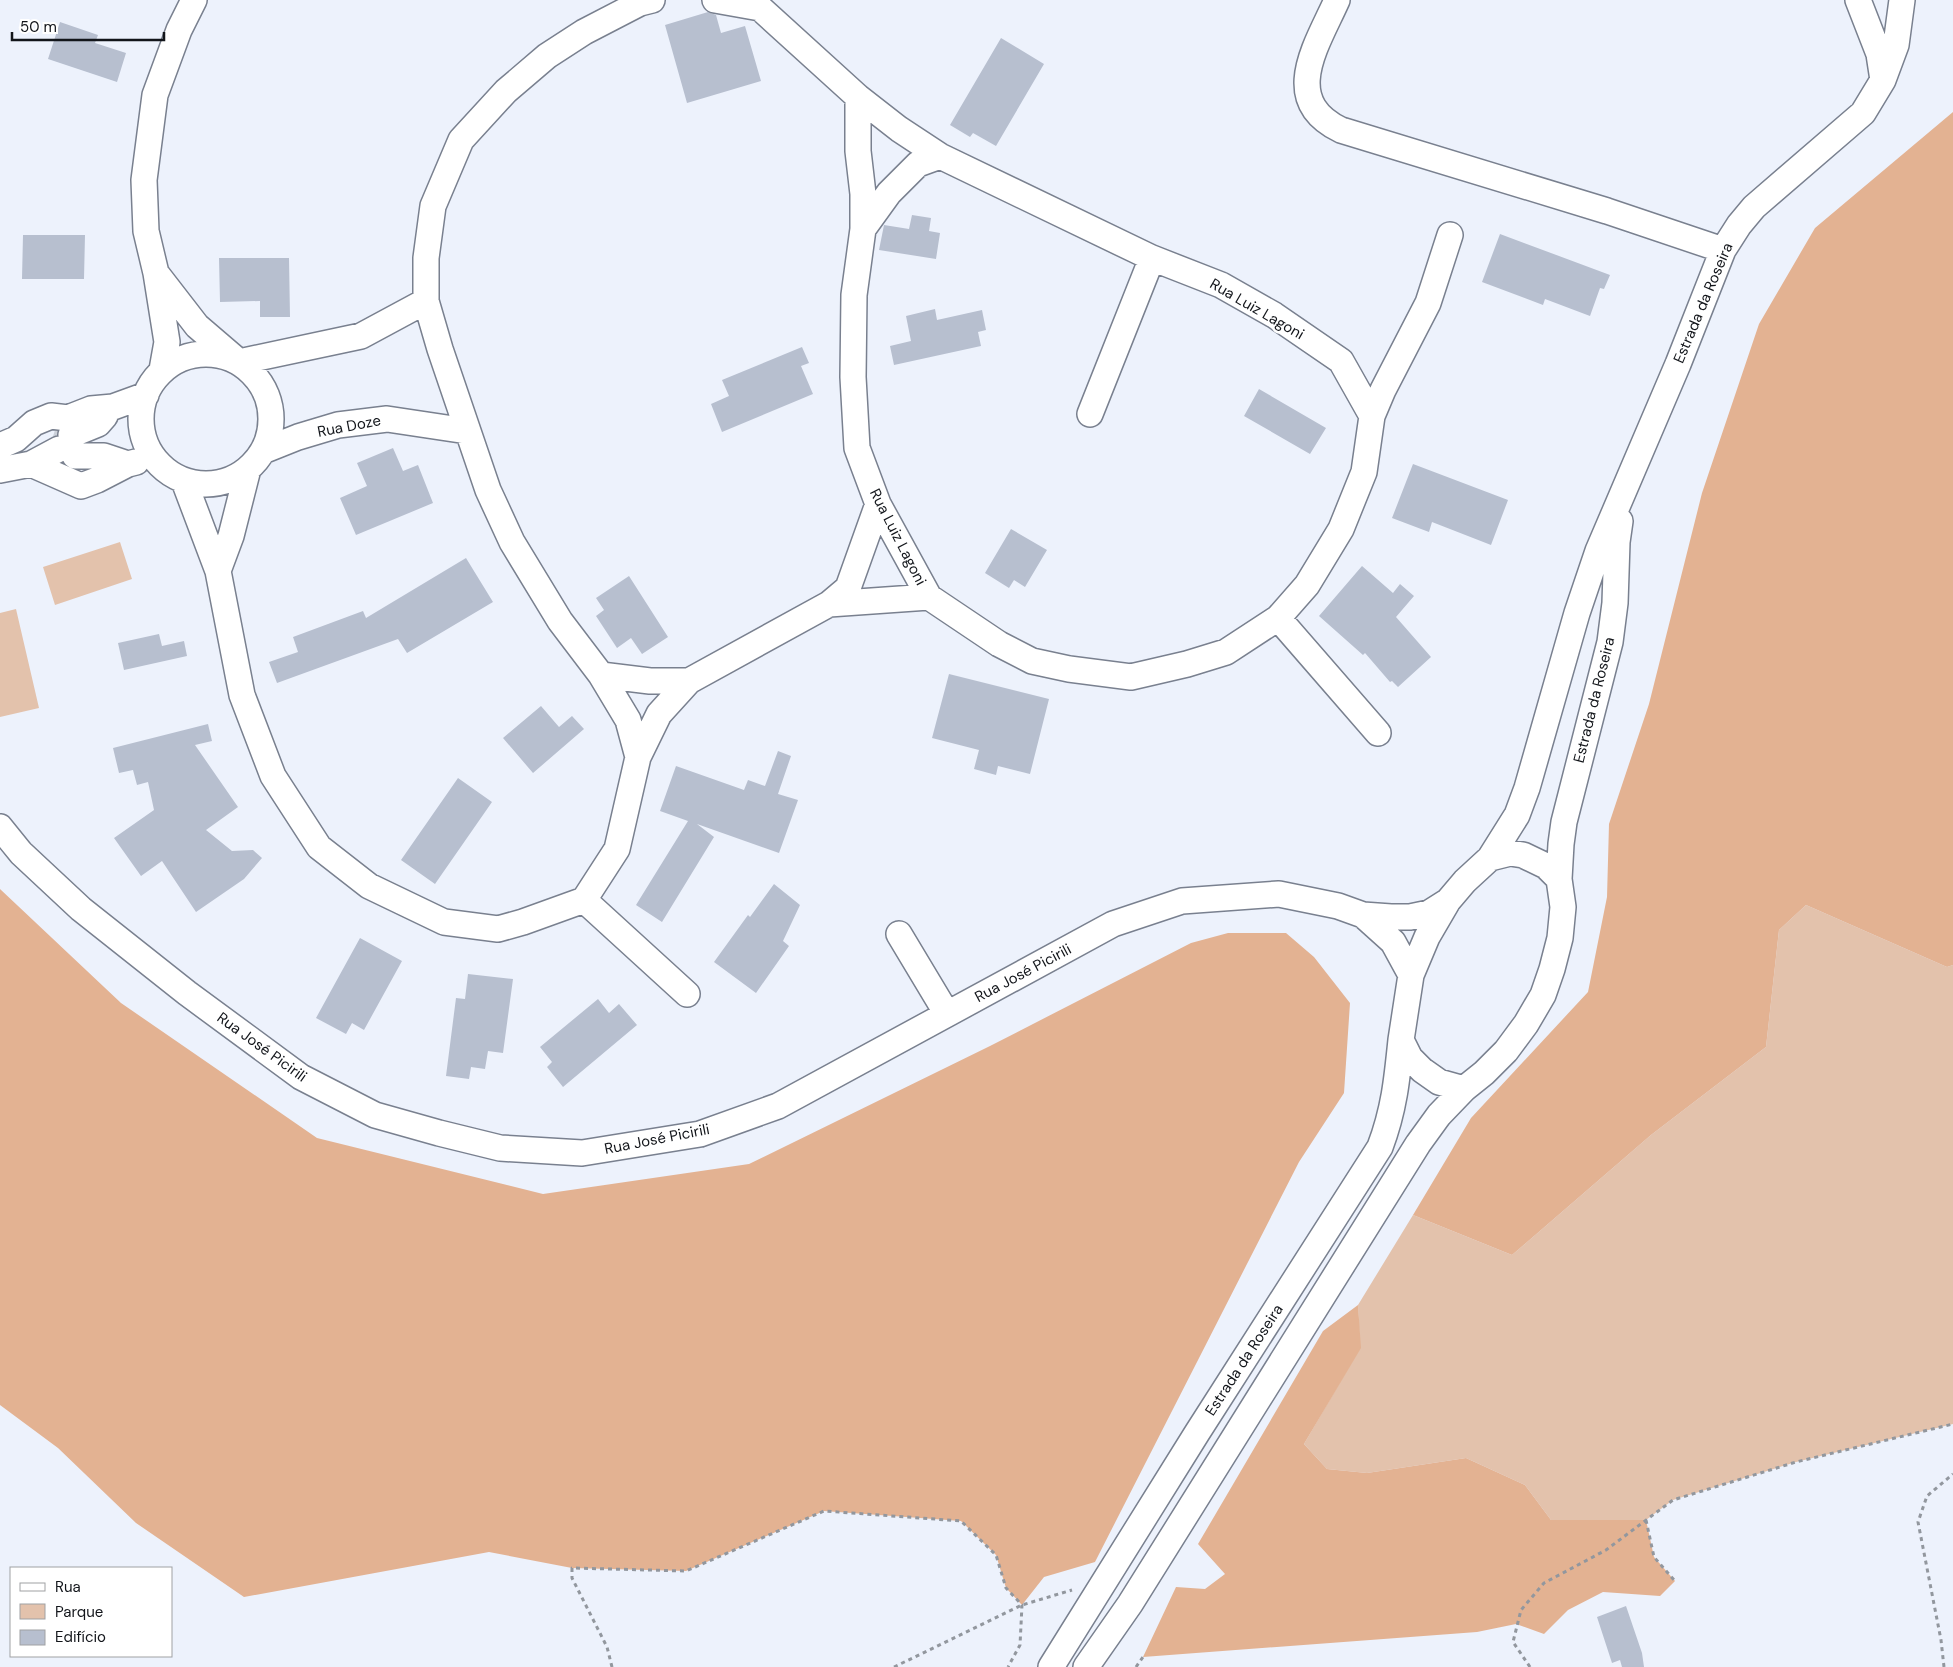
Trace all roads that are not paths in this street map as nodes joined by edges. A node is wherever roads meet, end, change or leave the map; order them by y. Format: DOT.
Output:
graph roads {
  1 [pos="194,0"];
  2 [pos="715,0"];
  3 [pos="1337,0"];
  4 [pos="1858,0"];
  5 [pos="1902,0"];
  6 [pos="645,1"];
  7 [pos="758,4"];
  8 [pos="1884,80"];
  9 [pos="858,97"];
  10 [pos="940,156"];
  11 [pos="863,229"];
  12 [pos="1450,234"];
  13 [pos="1723,250"];
  14 [pos="1152,258"];
  15 [pos="156,272"];
  16 [pos="426,301"];
  17 [pos="239,362"];
  18 [pos="162,370"];
  19 [pos="146,395"];
  20 [pos="113,407"];
  21 [pos="1090,414"];
  22 [pos="1372,416"];
  23 [pos="467,431"];
  24 [pos="8,442"];
  25 [pos="65,443"];
  26 [pos="153,458"];
  27 [pos="256,460"];
  28 [pos="1636,461"];
  29 [pos="31,464"];
  30 [pos="128,464"];
  31 [pos="0,470"];
  32 [pos="184,481"];
  33 [pos="878,504"];
  34 [pos="218,571"];
  35 [pos="929,597"];
  36 [pos="829,604"];
  37 [pos="1278,618"];
  38 [pos="601,675"];
  39 [pos="689,681"];
  40 [pos="1378,733"];
  41 [pos="638,757"];
  42 [pos="0,827"];
  43 [pos="1490,858"];
  44 [pos="1559,879"];
  45 [pos="584,900"];
  46 [pos="1448,901"];
  47 [pos="1363,915"];
  48 [pos="900,934"];
  49 [pos="1411,975"];
  50 [pos="687,994"];
  51 [pos="947,1014"];
  52 [pos="1401,1040"];
  53 [pos="1464,1089"];
  54 [pos="1052,1667"];
  55 [pos="1086,1667"];
  1 -- 15 [label="street"];
  2 -- 7 [label="street"];
  3 -- 13 [label="street"];
  4 -- 8 [label="street"];
  5 -- 8 [label="street, Estrada da Roseira"];
  6 -- 16 [label="street"];
  7 -- 9 [label="street"];
  8 -- 13 [label="street, Estrada da Roseira"];
  9 -- 10 [label="street"];
  9 -- 11 [label="street, Rua Luiz Lagoni"];
  10 -- 11 [label="street, Rua Luiz Lagoni"];
  10 -- 14 [label="street, Rua Luiz Lagoni"];
  11 -- 33 [label="street, Rua Luiz Lagoni"];
  12 -- 22 [label="street, Rua Luiz Lagoni"];
  13 -- 28 [label="street, Estrada da Roseira"];
  14 -- 21 [label="street"];
  14 -- 22 [label="street, Rua Luiz Lagoni"];
  15 -- 17 [label="street"];
  15 -- 18 [label="street"];
  16 -- 17 [label="street"];
  16 -- 23 [label="street"];
  17 -- 18 [label="street"];
  17 -- 27 [label="street"];
  18 -- 19 [label="street"];
  19 -- 20 [label="street"];
  19 -- 26 [label="street"];
  20 -- 24 [label="street"];
  20 -- 25 [label="street"];
  22 -- 37 [label="street, Rua Luiz Lagoni"];
  23 -- 27 [label="street, Rua Doze"];
  23 -- 38 [label="street"];
  24 -- 25 [label="street"];
  25 -- 29 [label="street"];
  25 -- 30 [label="street"];
  26 -- 30 [label="street"];
  26 -- 32 [label="street"];
  27 -- 32 [label="street"];
  27 -- 34 [label="street"];
  28 -- 43 [label="street, Estrada da Roseira"];
  28 -- 44 [label="street, Estrada da Roseira"];
  29 -- 30 [label="street"];
  29 -- 31 [label="street"];
  32 -- 34 [label="street"];
  33 -- 35 [label="street, Rua Luiz Lagoni"];
  33 -- 36 [label="street"];
  34 -- 45 [label="street"];
  35 -- 36 [label="street"];
  35 -- 37 [label="street, Rua Luiz Lagoni"];
  36 -- 39 [label="street"];
  37 -- 40 [label="street"];
  38 -- 39 [label="street"];
  38 -- 41 [label="street"];
  39 -- 41 [label="street"];
  41 -- 45 [label="street"];
  42 -- 51 [label="street, Rua José Picirili"];
  43 -- 44 [label="street"];
  43 -- 46 [label="street, Estrada da Roseira"];
  44 -- 53 [label="street, Estrada da Roseira"];
  45 -- 50 [label="street"];
  46 -- 47 [label="street"];
  46 -- 49 [label="street, Estrada da Roseira"];
  47 -- 49 [label="street"];
  47 -- 51 [label="street, Rua José Picirili"];
  48 -- 51 [label="street"];
  49 -- 52 [label="street, Estrada da Roseira"];
  52 -- 53 [label="street"];
  52 -- 54 [label="street, Estrada da Roseira"];
  53 -- 55 [label="street, Estrada da Roseira"];
}
